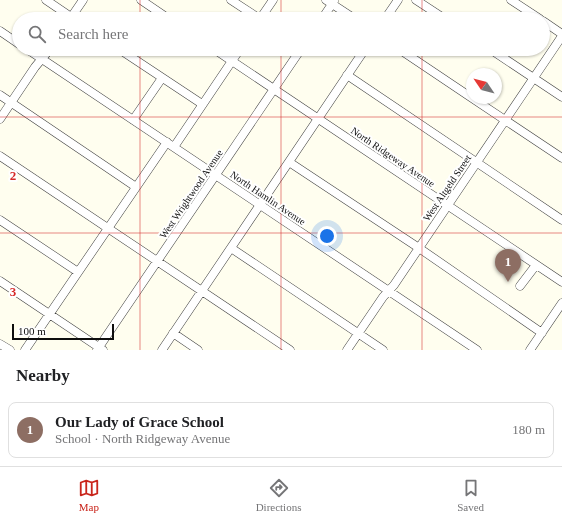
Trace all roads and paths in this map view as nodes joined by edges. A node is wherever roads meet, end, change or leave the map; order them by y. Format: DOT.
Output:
graph roads {
  1 [pos="46,0"];
  2 [pos="83,0"];
  3 [pos="141,0"];
  4 [pos="231,0"];
  5 [pos="273,0"];
  6 [pos="398,0"];
  7 [pos="416,0"];
  8 [pos="511,0"];
  9 [pos="331,1"];
  10 [pos="63,12"];
  11 [pos="76,12"];
  12 [pos="159,12"];
  13 [pos="249,12"];
  14 [pos="265,12"];
  15 [pos="326,12"];
  16 [pos="346,12"];
  17 [pos="390,12"];
  18 [pos="434,12"];
  19 [pos="529,12"];
  20 [pos="550,26"];
  21 [pos="0,31"];
  22 [pos="562,35"];
  23 [pos="12,39"];
  24 [pos="550,53"];
  25 [pos="38,56"];
  26 [pos="44,56"];
  27 [pos="129,56"];
  28 [pos="224,56"];
  29 [pos="235,56"];
  30 [pos="296,56"];
  31 [pos="360,56"];
  32 [pos="409,56"];
  33 [pos="501,56"];
  34 [pos="548,56"];
  35 [pos="42,59"];
  36 [pos="232,61"];
  37 [pos="347,76"];
  38 [pos="162,78"];
  39 [pos="534,78"];
  40 [pos="274,89"];
  41 [pos="466,94"];
  42 [pos="0,95"];
  43 [pos="562,97"];
  44 [pos="11,102"];
  45 [pos="202,104"];
  46 [pos="481,104"];
  47 [pos="0,119"];
  48 [pos="318,119"];
  49 [pos="133,120"];
  50 [pos="505,120"];
  51 [pos="170,145"];
  52 [pos="0,156"];
  53 [pos="562,158"];
  54 [pos="289,162"];
  55 [pos="476,162"];
  56 [pos="216,175"];
  57 [pos="136,187"];
  58 [pos="260,205"];
  59 [pos="447,206"];
  60 [pos="0,220"];
  61 [pos="562,220"];
  62 [pos="108,228"];
  63 [pos="231,248"];
  64 [pos="418,248"];
  65 [pos="158,261"];
  66 [pos="536,265"];
  67 [pos="78,272"];
  68 [pos="0,282"];
  69 [pos="562,282"];
  70 [pos="520,286"];
  71 [pos="202,291"];
  72 [pos="388,291"];
  73 [pos="562,303"];
  74 [pos="50,314"];
  75 [pos="173,333"];
  76 [pos="358,333"];
  77 [pos="542,333"];
  78 [pos="0,344"];
  79 [pos="100,349"];
  80 [pos="10,350"];
  81 [pos="25,350"];
  82 [pos="162,350"];
  83 [pos="198,350"];
  84 [pos="290,350"];
  85 [pos="347,350"];
  86 [pos="383,350"];
  87 [pos="477,350"];
  88 [pos="530,350"];
  1 -- 10 [label="street"];
  2 -- 11 [label="street"];
  3 -- 12 [label="street"];
  4 -- 13 [label="street"];
  5 -- 14 [label="street"];
  6 -- 17 [label="street"];
  7 -- 18 [label="street"];
  8 -- 19 [label="street"];
  9 -- 15 [label="street"];
  9 -- 16 [label="street"];
  20 -- 22 [label="street"];
  21 -- 23 [label="street"];
  22 -- 24 [label="street, West Altgeld Street"];
  25 -- 35 [label="street, North Hamlin Avenue"];
  26 -- 35 [label="street"];
  27 -- 38 [label="street"];
  28 -- 36 [label="street, North Ridgeway Avenue"];
  29 -- 36 [label="street"];
  30 -- 40 [label="street, West Wrightwood Avenue"];
  31 -- 37 [label="street"];
  32 -- 41 [label="street"];
  33 -- 39 [label="street"];
  34 -- 39 [label="street, West Altgeld Street"];
  35 -- 44 [label="street"];
  35 -- 49 [label="street, North Hamlin Avenue"];
  36 -- 40 [label="street, North Ridgeway Avenue"];
  36 -- 45 [label="street"];
  37 -- 48 [label="street"];
  37 -- 55 [label="street"];
  38 -- 45 [label="street"];
  38 -- 49 [label="street"];
  39 -- 43 [label="street"];
  39 -- 50 [label="street, West Altgeld Street"];
  40 -- 48 [label="street, North Ridgeway Avenue"];
  40 -- 56 [label="street, West Wrightwood Avenue"];
  42 -- 44 [label="street"];
  44 -- 47 [label="street"];
  44 -- 57 [label="street"];
  45 -- 51 [label="street"];
  46 -- 50 [label="street"];
  48 -- 54 [label="street"];
  48 -- 59 [label="street, North Ridgeway Avenue"];
  49 -- 51 [label="street, North Hamlin Avenue"];
  50 -- 53 [label="street"];
  50 -- 55 [label="street, West Altgeld Street"];
  51 -- 56 [label="street, North Hamlin Avenue"];
  51 -- 57 [label="street"];
  52 -- 62 [label="street"];
  54 -- 58 [label="street"];
  54 -- 64 [label="street"];
  55 -- 59 [label="street, West Altgeld Street"];
  55 -- 61 [label="street"];
  56 -- 58 [label="street, North Hamlin Avenue"];
  56 -- 65 [label="street, West Wrightwood Avenue"];
  57 -- 62 [label="street"];
  58 -- 63 [label="street"];
  58 -- 72 [label="street, North Hamlin Avenue"];
  59 -- 64 [label="street, West Altgeld Street"];
  59 -- 66 [label="street, North Ridgeway Avenue"];
  60 -- 67 [label="street"];
  62 -- 65 [label="street"];
  62 -- 67 [label="street"];
  63 -- 71 [label="street"];
  63 -- 76 [label="street"];
  64 -- 72 [label="street, West Altgeld Street"];
  64 -- 77 [label="street"];
  65 -- 71 [label="street"];
  65 -- 79 [label="street, West Wrightwood Avenue"];
  66 -- 69 [label="street, North Ridgeway Avenue"];
  66 -- 70 [label="street"];
  67 -- 74 [label="street"];
  68 -- 74 [label="street"];
  71 -- 75 [label="street"];
  71 -- 84 [label="street"];
  72 -- 76 [label="street, West Altgeld Street"];
  72 -- 87 [label="street, North Hamlin Avenue"];
  73 -- 77 [label="street"];
  74 -- 79 [label="street"];
  74 -- 81 [label="street"];
  75 -- 82 [label="street"];
  75 -- 83 [label="street"];
  76 -- 85 [label="street, West Altgeld Street"];
  76 -- 86 [label="street"];
  77 -- 88 [label="street"];
  78 -- 80 [label="street"];
}
